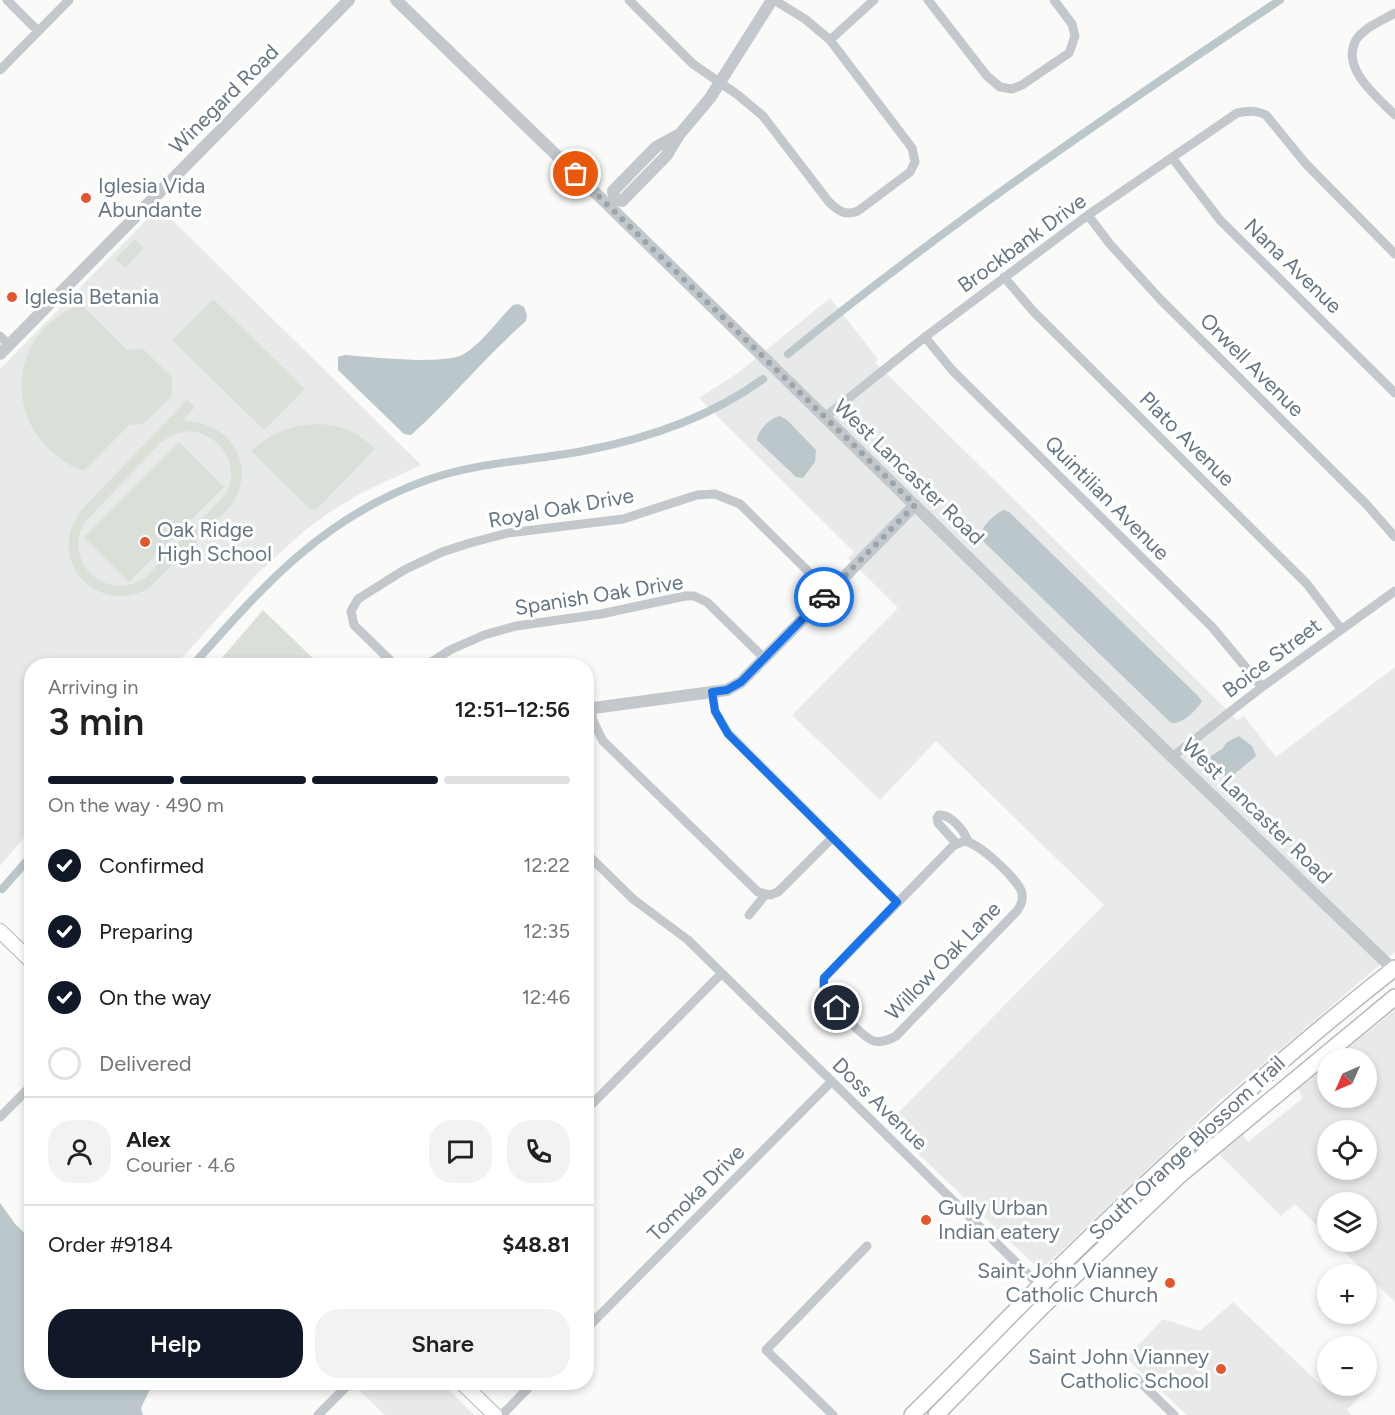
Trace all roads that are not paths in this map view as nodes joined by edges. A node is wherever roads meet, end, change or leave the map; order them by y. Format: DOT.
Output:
graph roads {
  1 [pos="7,0"];
  2 [pos="69,0"];
  3 [pos="349,0"];
  4 [pos="396,0"];
  5 [pos="629,0"];
  6 [pos="773,0"];
  7 [pos="874,0"];
  8 [pos="928,0"];
  9 [pos="1054,0"];
  10 [pos="1395,13"];
  11 [pos="38,31"];
  12 [pos="830,40"];
  13 [pos="0,70"];
  14 [pos="721,83"];
  15 [pos="1395,115"];
  16 [pos="1173,159"];
  17 [pos="612,202"];
  18 [pos="1088,215"];
  19 [pos="1395,254"];
  20 [pos="1004,278"];
  21 [pos="925,337"];
  22 [pos="5,340"];
  23 [pos="0,354"];
  24 [pos="1395,393"];
  25 [pos="825,417"];
  26 [pos="915,505"];
  27 [pos="1395,537"];
  28 [pos="1395,591"];
  29 [pos="829,592"];
  30 [pos="1341,629"];
  31 [pos="388,658"];
  32 [pos="439,658"];
  33 [pos="764,658"];
  34 [pos="1262,687"];
  35 [pos="712,692"];
  36 [pos="594,707"];
  37 [pos="594,723"];
  38 [pos="1172,757"];
  39 [pos="832,838"];
  40 [pos="968,841"];
  41 [pos="956,843"];
  42 [pos="594,861"];
  43 [pos="766,894"];
  44 [pos="897,902"];
  45 [pos="749,915"];
  46 [pos="0,931"];
  47 [pos="24,954"];
  48 [pos="1394,970"];
  49 [pos="721,974"];
  50 [pos="1395,997"];
  51 [pos="831,1082"];
  52 [pos="24,1093"];
  53 [pos="594,1102"];
  54 [pos="0,1117"];
  55 [pos="1151,1180"];
  56 [pos="1148,1205"];
  57 [pos="867,1246"];
  58 [pos="1040,1286"];
  59 [pos="1042,1307"];
  60 [pos="594,1321"];
  61 [pos="1136,1378"];
  62 [pos="343,1390"];
  63 [pos="469,1390"];
  64 [pos="526,1390"];
  65 [pos="318,1415"];
  66 [pos="495,1415"];
  67 [pos="502,1415"];
  68 [pos="832,1415"];
  69 [pos="912,1415"];
  70 [pos="936,1415"];
  71 [pos="1174,1415"];
  1 -- 11 [label="street"];
  2 -- 11 [label="street"];
  3 -- 22 [label="street, Winegard Road"];
  4 -- 17 [label="street, West Lancaster Road"];
  5 -- 14 [label="street"];
  6 -- 12 [label="street"];
  6 -- 14 [label="street"];
  7 -- 12 [label="street"];
  8 -- 9 [label="street"];
  10 -- 15 [label="street"];
  11 -- 13 [label="street"];
  12 -- 14 [label="street"];
  14 -- 17 [label="street"];
  16 -- 18 [label="street, Brockbank Drive"];
  16 -- 19 [label="street, Brockbank Drive"];
  16 -- 24 [label="street, Nana Avenue"];
  17 -- 25 [label="street, West Lancaster Road"];
  18 -- 20 [label="street, Brockbank Drive"];
  18 -- 27 [label="street, Orwell Avenue"];
  20 -- 21 [label="street, Brockbank Drive"];
  20 -- 30 [label="street, Plato Avenue"];
  21 -- 25 [label="street, Brockbank Drive"];
  21 -- 34 [label="street, Quintilian Avenue"];
  22 -- 23 [label="street, Winegard Road"];
  25 -- 26 [label="street, West Lancaster Road"];
  26 -- 29 [label="street"];
  26 -- 38 [label="street, West Lancaster Road"];
  28 -- 30 [label="street, Boice Street"];
  29 -- 31 [label="street, Royal Oak Drive"];
  29 -- 33 [label="street"];
  30 -- 34 [label="street, Boice Street"];
  32 -- 33 [label="street, Spanish Oak Drive"];
  33 -- 35 [label="street"];
  34 -- 38 [label="street, Boice Street"];
  35 -- 36 [label="street"];
  35 -- 39 [label="street"];
  37 -- 43 [label="street"];
  38 -- 48 [label="street, West Lancaster Road"];
  39 -- 43 [label="street"];
  39 -- 44 [label="street"];
  40 -- 41 [label="street"];
  40 -- 41 [label="street"];
  40 -- 44 [label="street, Willow Oak Lane"];
  41 -- 44 [label="street"];
  42 -- 49 [label="street, Doss Avenue"];
  43 -- 45 [label="street"];
  46 -- 47 [label="main road"];
  48 -- 55 [label="main road, South Orange Blossom Trail"];
  49 -- 51 [label="street, Doss Avenue"];
  49 -- 53 [label="street"];
  50 -- 56 [label="main road, South Orange Blossom Trail"];
  51 -- 58 [label="street, Doss Avenue"];
  51 -- 60 [label="street, Tomoka Drive"];
  52 -- 54 [label="street"];
  55 -- 56 [label="main road"];
  55 -- 58 [label="main road, South Orange Blossom Trail"];
  56 -- 59 [label="main road, South Orange Blossom Trail"];
  57 -- 68 [label="street"];
  58 -- 59 [label="main road"];
  58 -- 69 [label="main road, South Orange Blossom Trail"];
  59 -- 70 [label="main road, South Orange Blossom Trail"];
  61 -- 71 [label="street"];
  62 -- 65 [label="street"];
  63 -- 66 [label="main road"];
  64 -- 67 [label="street"];
}
